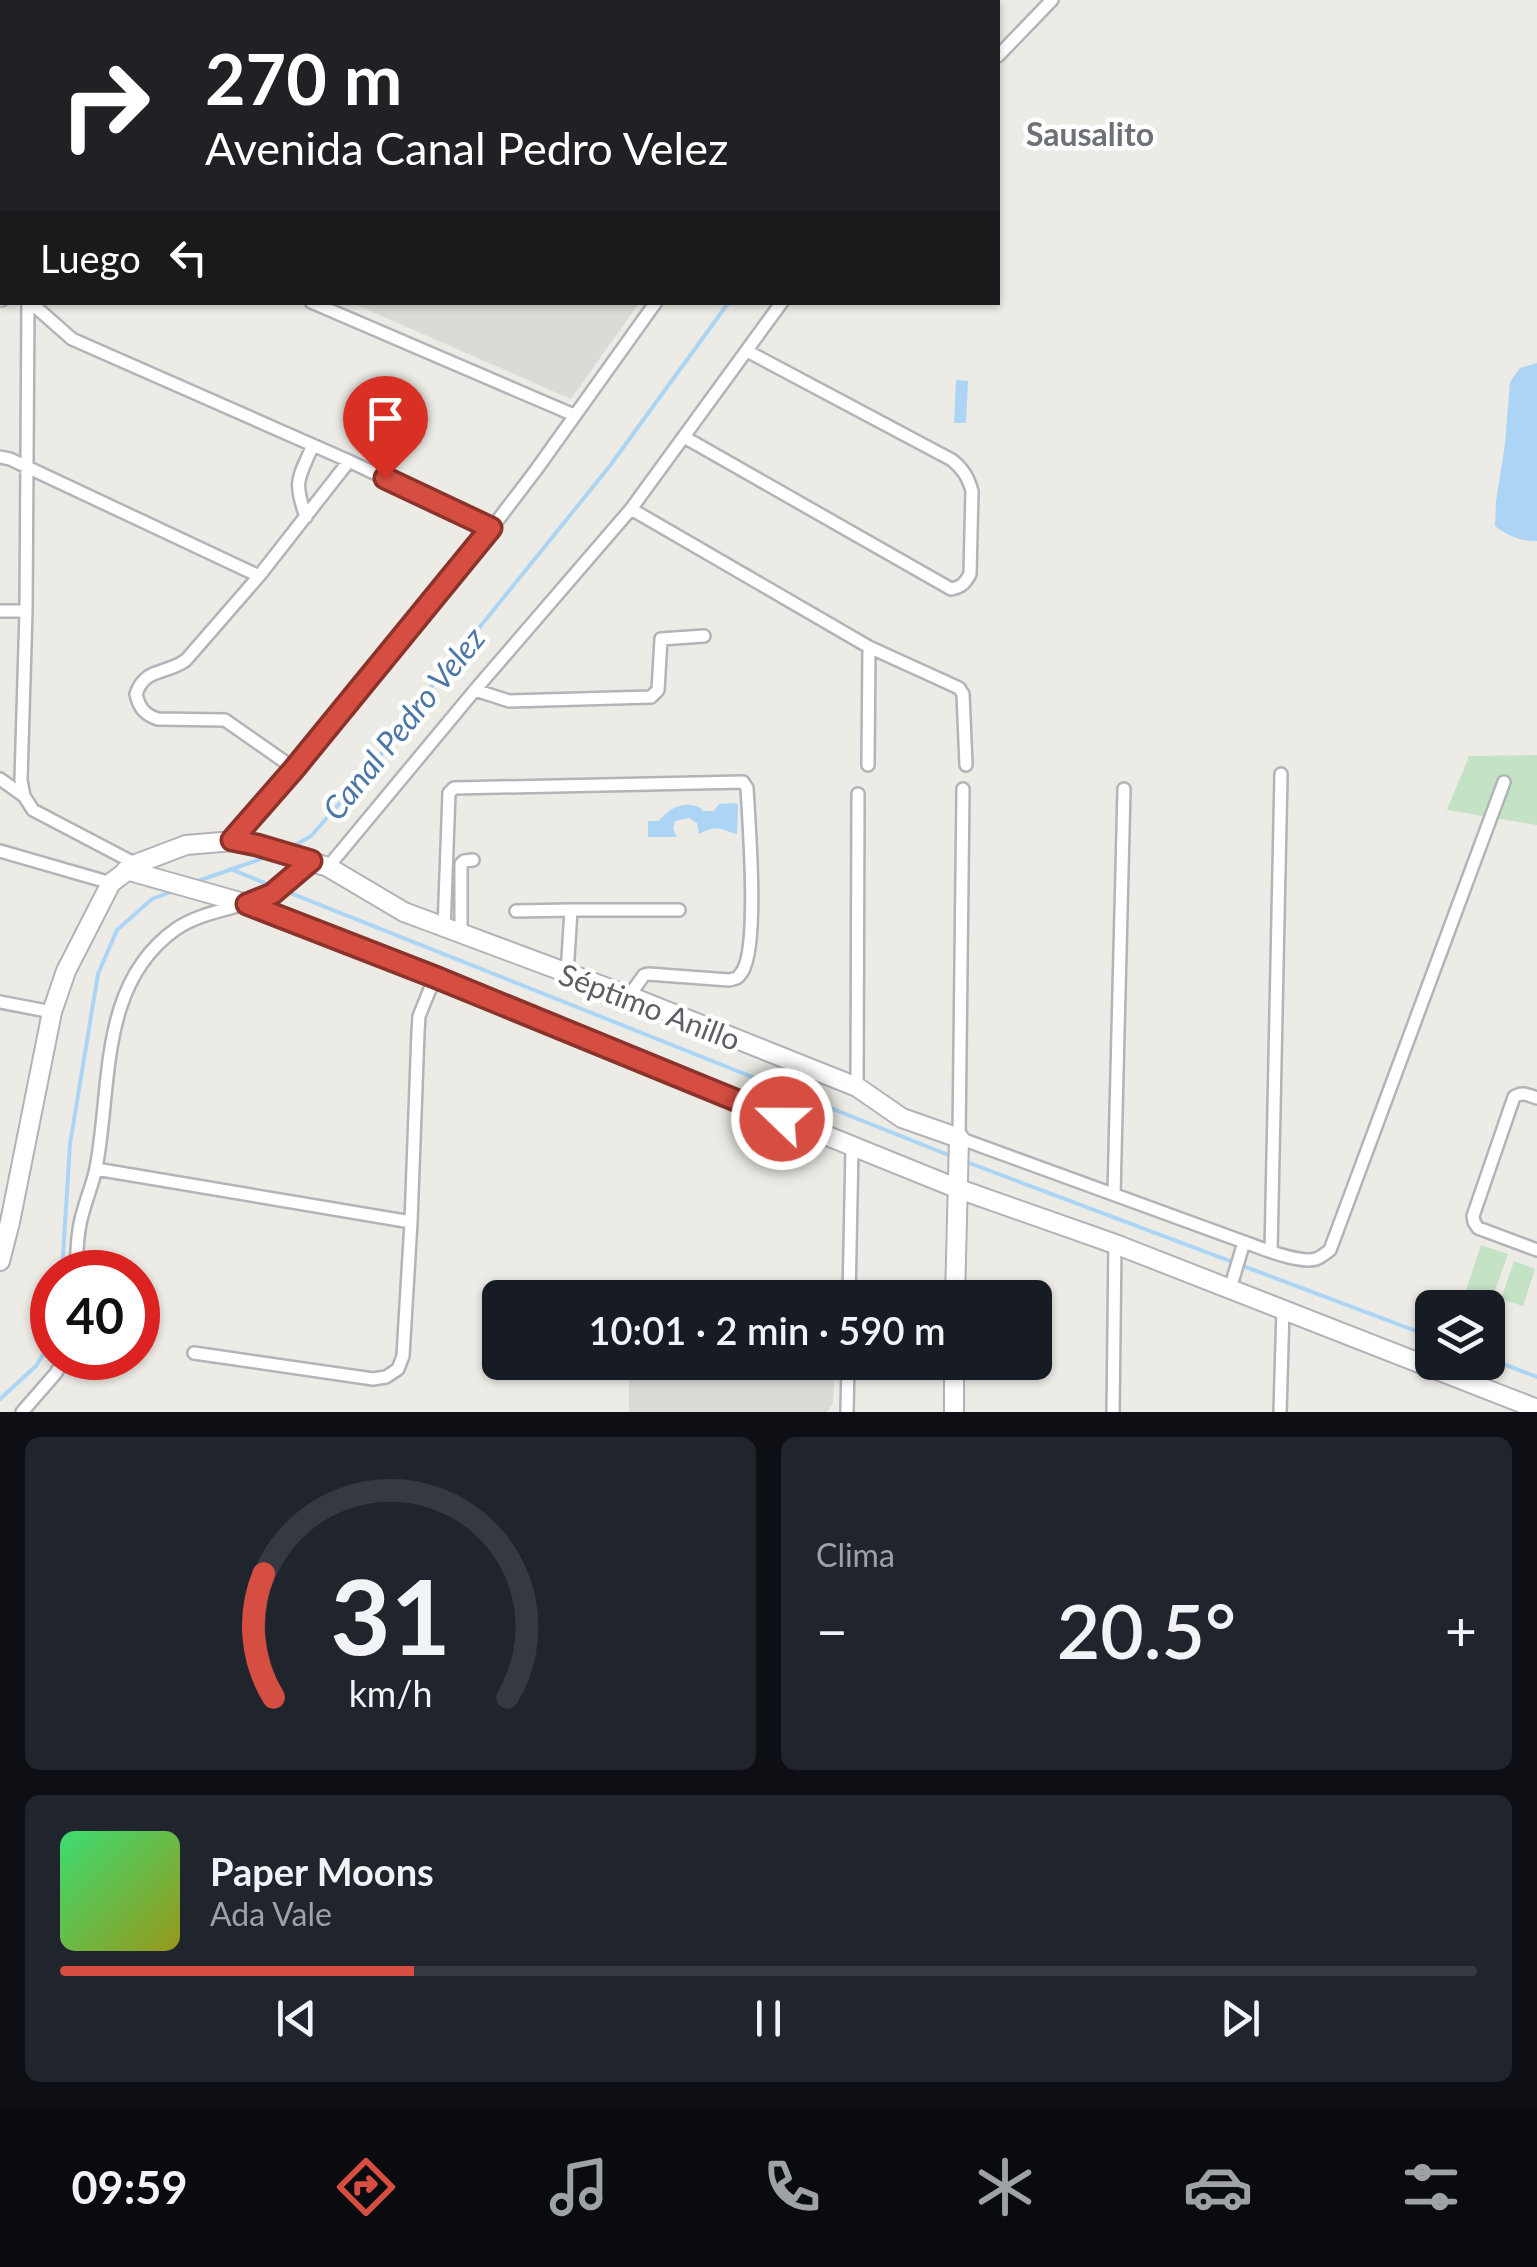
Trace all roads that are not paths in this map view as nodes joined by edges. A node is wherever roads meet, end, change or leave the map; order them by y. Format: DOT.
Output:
graph roads {
  1 [pos="1052,0"];
  2 [pos="1000,54"];
  3 [pos="29,305"];
  4 [pos="32,305"];
  5 [pos="318,305"];
  6 [pos="654,305"];
  7 [pos="780,305"];
  8 [pos="747,350"];
  9 [pos="574,416"];
  10 [pos="684,437"];
  11 [pos="312,445"];
  12 [pos="0,457"];
  13 [pos="349,461"];
  14 [pos="26,468"];
  15 [pos="631,508"];
  16 [pos="306,516"];
  17 [pos="491,528"];
  18 [pos="259,576"];
  19 [pos="26,611"];
  20 [pos="0,612"];
  21 [pos="704,636"];
  22 [pos="869,647"];
  23 [pos="474,690"];
  24 [pos="868,765"];
  25 [pos="966,765"];
  26 [pos="294,769"];
  27 [pos="1281,774"];
  28 [pos="0,779"];
  29 [pos="1504,782"];
  30 [pos="963,789"];
  31 [pos="1124,789"];
  32 [pos="858,794"];
  33 [pos="24,796"];
  34 [pos="232,840"];
  35 [pos="0,851"];
  36 [pos="473,860"];
  37 [pos="314,863"];
  38 [pos="124,872"];
  39 [pos="247,904"];
  40 [pos="516,910"];
  41 [pos="571,910"];
  42 [pos="679,910"];
  43 [pos="453,932"];
  44 [pos="567,974"];
  45 [pos="435,977"];
  46 [pos="629,996"];
  47 [pos="0,1002"];
  48 [pos="52,1012"];
  49 [pos="858,1087"];
  50 [pos="1537,1098"];
  51 [pos="852,1148"];
  52 [pos="958,1154"];
  53 [pos="96,1170"];
  54 [pos="956,1188"];
  55 [pos="1114,1194"];
  56 [pos="411,1222"];
  57 [pos="1244,1242"];
  58 [pos="1115,1244"];
  59 [pos="78,1250"];
  60 [pos="1537,1250"];
  61 [pos="1271,1252"];
  62 [pos="0,1261"];
  63 [pos="849,1280"];
  64 [pos="955,1280"];
  65 [pos="1233,1282"];
  66 [pos="1283,1309"];
  67 [pos="194,1354"];
  68 [pos="50,1380"];
  69 [pos="848,1380"];
  70 [pos="954,1380"];
  71 [pos="1537,1409"];
  72 [pos="22,1412"];
  73 [pos="847,1412"];
  74 [pos="954,1412"];
  75 [pos="1113,1412"];
  76 [pos="1280,1412"];
  1 -- 2 [label="street"];
  3 -- 14 [label="street"];
  4 -- 11 [label="street"];
  5 -- 9 [label="street"];
  6 -- 9 [label="street"];
  7 -- 8 [label="street"];
  8 -- 10 [label="street"];
  8 -- 10 [label="street"];
  9 -- 17 [label="street"];
  10 -- 15 [label="street"];
  11 -- 13 [label="street"];
  11 -- 16 [label="street"];
  12 -- 14 [label="street"];
  13 -- 16 [label="street"];
  13 -- 17 [label="street"];
  14 -- 18 [label="street"];
  14 -- 19 [label="street"];
  15 -- 22 [label="street"];
  15 -- 23 [label="street"];
  16 -- 18 [label="street"];
  17 -- 26 [label="street"];
  18 -- 26 [label="street"];
  19 -- 20 [label="street"];
  19 -- 33 [label="street"];
  21 -- 23 [label="street"];
  22 -- 24 [label="street"];
  22 -- 25 [label="street"];
  23 -- 37 [label="street"];
  26 -- 34 [label="street"];
  27 -- 61 [label="street"];
  28 -- 33 [label="street"];
  29 -- 61 [label="street, Séptimo Anillo"];
  30 -- 52 [label="street"];
  31 -- 55 [label="street"];
  32 -- 49 [label="street"];
  33 -- 38 [label="street"];
  34 -- 37 [label="street, Séptimo Anillo"];
  34 -- 38 [label="street, Séptimo Anillo"];
  35 -- 38 [label="street"];
  36 -- 43 [label="street"];
  37 -- 39 [label="street"];
  37 -- 43 [label="street, Séptimo Anillo"];
  38 -- 39 [label="street"];
  38 -- 48 [label="street"];
  39 -- 45 [label="street"];
  39 -- 53 [label="street"];
  40 -- 41 [label="street"];
  41 -- 42 [label="street"];
  41 -- 44 [label="street"];
  43 -- 44 [label="street, Séptimo Anillo"];
  43 -- 46 [label="street"];
  44 -- 46 [label="street, Séptimo Anillo"];
  45 -- 51 [label="street"];
  45 -- 56 [label="street"];
  46 -- 49 [label="street, Séptimo Anillo"];
  47 -- 48 [label="street"];
  48 -- 62 [label="street"];
  49 -- 52 [label="street, Séptimo Anillo"];
  50 -- 60 [label="street"];
  51 -- 54 [label="street"];
  51 -- 63 [label="street"];
  52 -- 54 [label="street"];
  52 -- 55 [label="street, Séptimo Anillo"];
  53 -- 56 [label="street"];
  53 -- 59 [label="street"];
  54 -- 58 [label="street"];
  54 -- 64 [label="street"];
  55 -- 57 [label="street, Séptimo Anillo"];
  56 -- 67 [label="street"];
  57 -- 61 [label="street, Séptimo Anillo"];
  57 -- 65 [label="street"];
  58 -- 65 [label="street"];
  58 -- 75 [label="street"];
  65 -- 66 [label="street"];
  66 -- 71 [label="street"];
  66 -- 76 [label="street"];
  68 -- 72 [label="street"];
  69 -- 73 [label="street"];
  70 -- 74 [label="street"];
}
